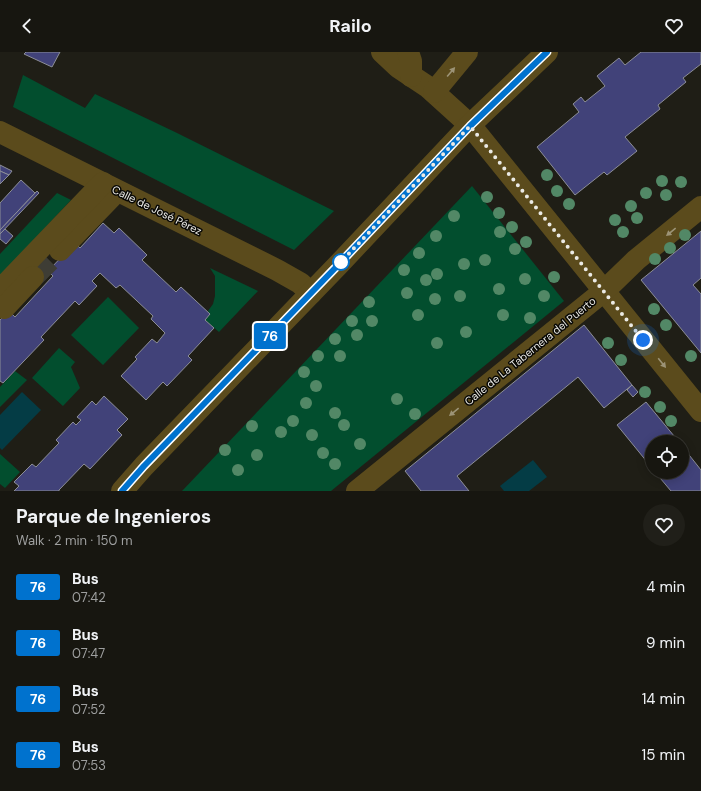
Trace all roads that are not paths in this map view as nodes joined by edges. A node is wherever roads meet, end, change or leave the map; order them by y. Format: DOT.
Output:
graph roads {
  1 [pos="382,52"];
  2 [pos="408,52"];
  3 [pos="467,52"];
  4 [pos="547,52"];
  5 [pos="411,76"];
  6 [pos="434,92"];
  7 [pos="470,126"];
  8 [pos="0,132"];
  9 [pos="110,187"];
  10 [pos="701,208"];
  11 [pos="52,258"];
  12 [pos="34,276"];
  13 [pos="604,291"];
  14 [pos="311,292"];
  15 [pos="2,299"];
  16 [pos="701,411"];
  17 [pos="122,491"];
  18 [pos="357,491"];
  1 -- 5 [label="street"];
  2 -- 5 [label="street"];
  6 -- 3 [label="street, one-way"];
  4 -- 7 [label="street"];
  5 -- 6 [label="street"];
  6 -- 7 [label="street"];
  7 -- 13 [label="street"];
  7 -- 14 [label="street"];
  8 -- 9 [label="street, Calle de José Pérez"];
  9 -- 11 [label="street"];
  9 -- 14 [label="street, Calle de José Pérez"];
  9 -- 15 [label="street"];
  10 -- 13 [label="street, Calle de La Tabernera del Puerto, one-way"];
  12 -- 15 [label="street"];
  13 -- 16 [label="street, one-way"];
  13 -- 18 [label="street, Calle de La Tabernera del Puerto, one-way"];
  14 -- 17 [label="street"];
}
